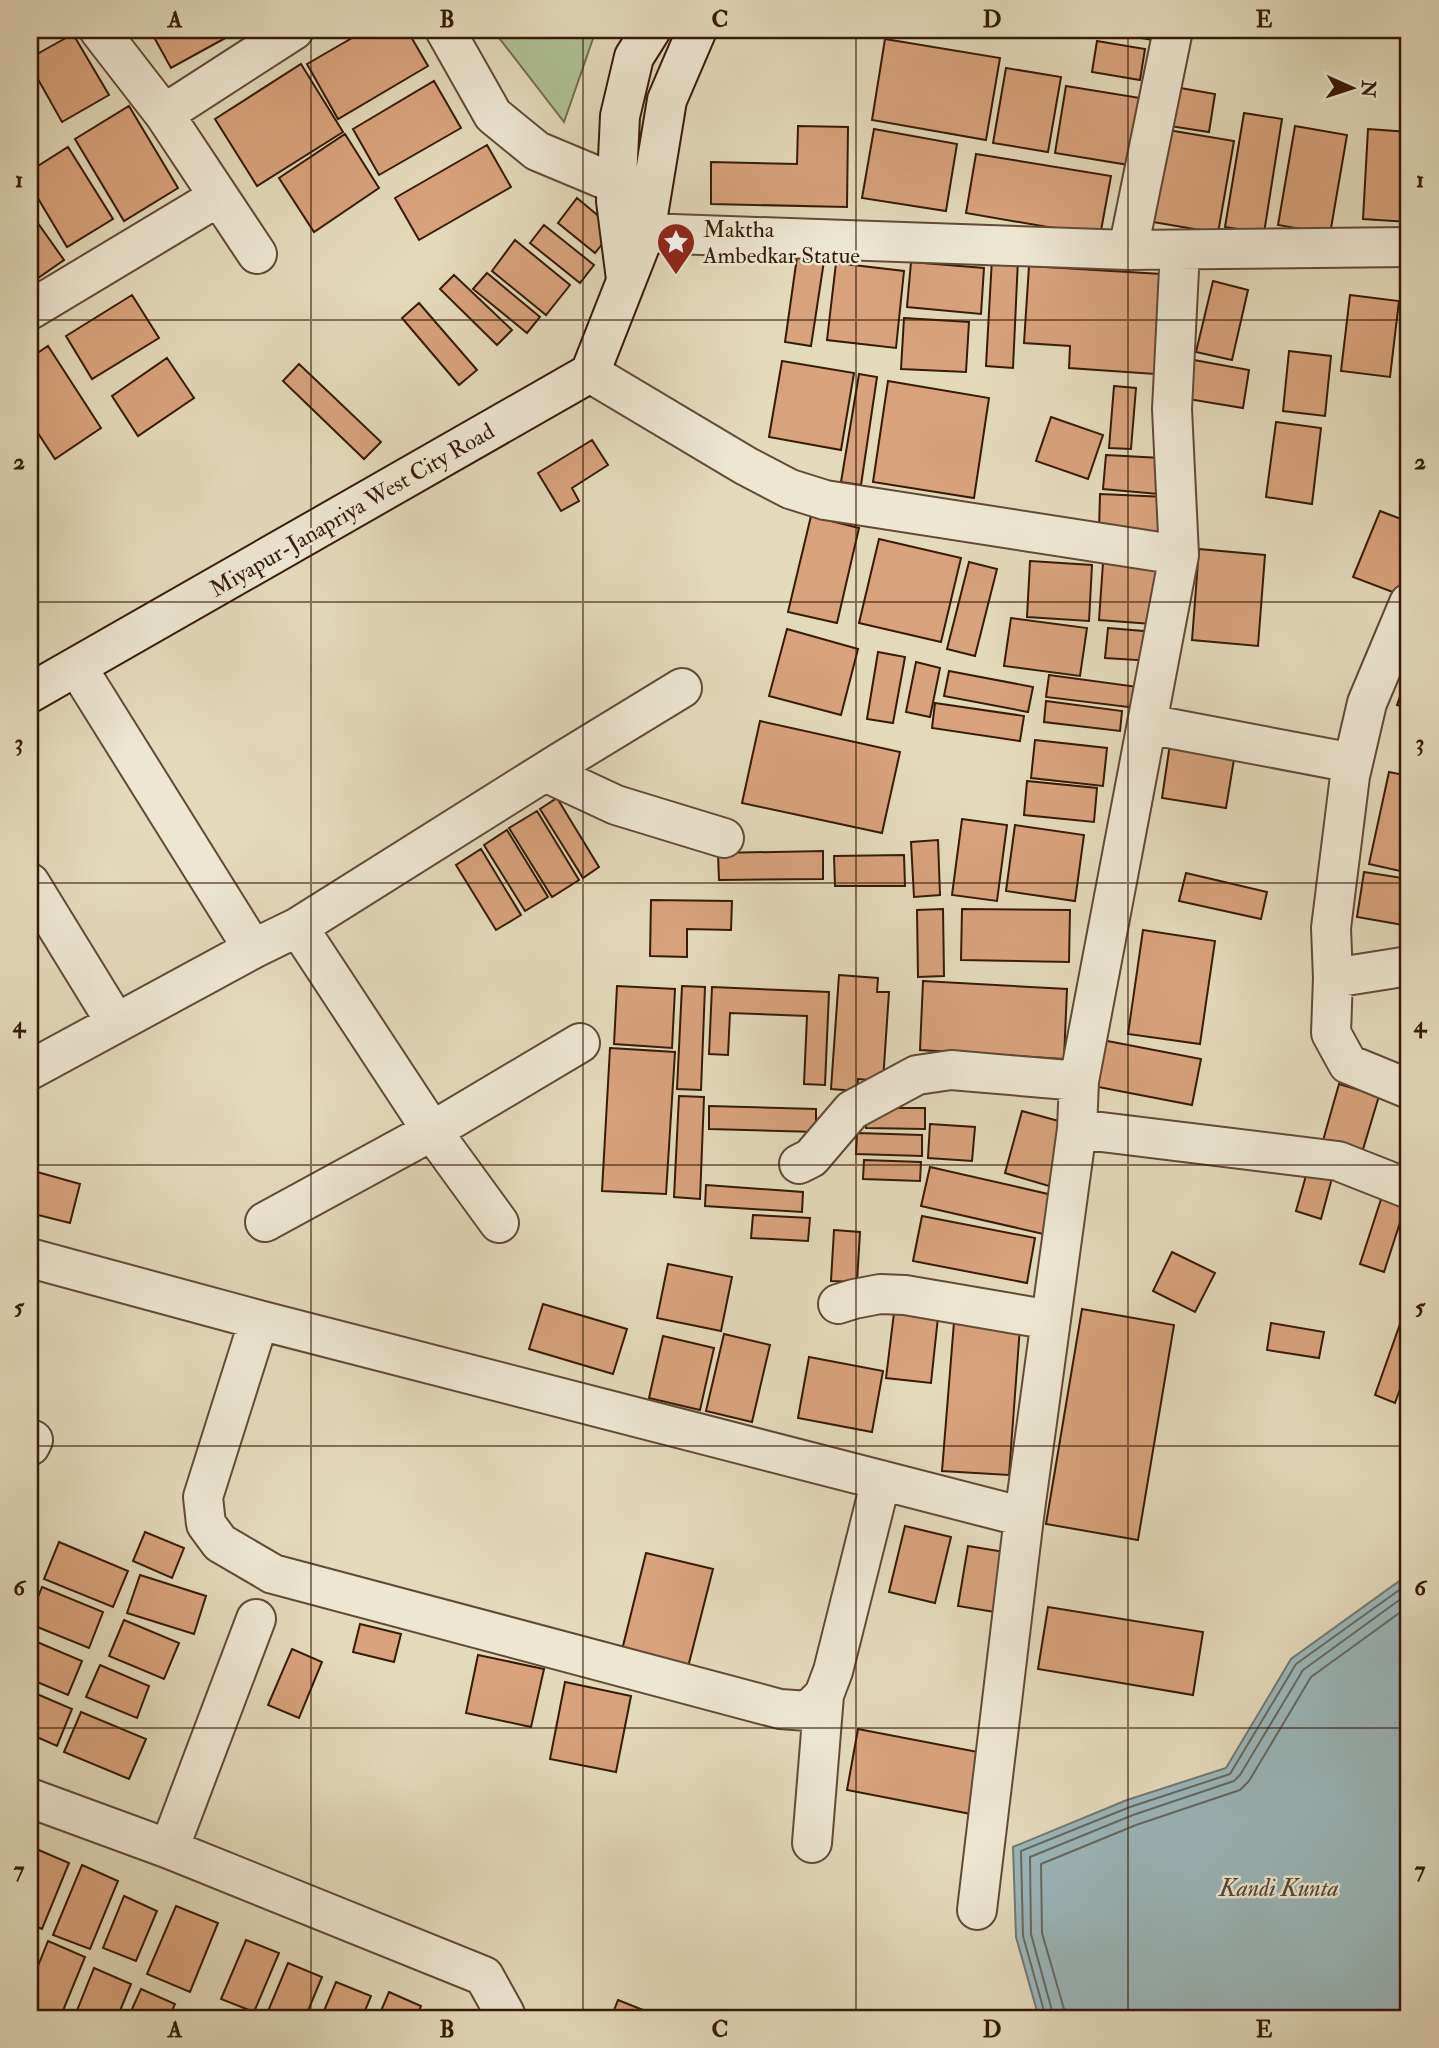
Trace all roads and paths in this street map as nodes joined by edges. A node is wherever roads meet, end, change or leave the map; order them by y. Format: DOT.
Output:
graph roads {
  1 [pos="99,30"];
  2 [pos="294,30"];
  3 [pos="445,30"];
  4 [pos="651,30"];
  5 [pos="697,30"];
  6 [pos="1173,30"];
  7 [pos="164,114"];
  8 [pos="616,184"];
  9 [pos="218,197"];
  10 [pos="645,233"];
  11 [pos="1409,247"];
  12 [pos="1128,250"];
  13 [pos="1180,250"];
  14 [pos="257,254"];
  15 [pos="626,284"];
  16 [pos="30,310"];
  17 [pos="590,373"];
  18 [pos="1179,555"];
  19 [pos="1409,603"];
  20 [pos="77,667"];
  21 [pos="682,688"];
  22 [pos="30,693"];
  23 [pos="1147,724"];
  24 [pos="1353,763"];
  25 [pos="545,772"];
  26 [pos="724,838"];
  27 [pos="30,883"];
  28 [pos="298,927"];
  29 [pos="253,949"];
  30 [pos="1409,966"];
  31 [pos="1333,978"];
  32 [pos="116,1023"];
  33 [pos="580,1043"];
  34 [pos="30,1070"];
  35 [pos="1079,1081"];
  36 [pos="1409,1089"];
  37 [pos="1077,1129"];
  38 [pos="432,1131"];
  39 [pos="799,1164"];
  40 [pos="1409,1189"];
  41 [pos="265,1222"];
  42 [pos="499,1223"];
  43 [pos="30,1258"];
  44 [pos="838,1304"];
  45 [pos="259,1320"];
  46 [pos="1051,1320"];
  47 [pos="881,1480"];
  48 [pos="1024,1517"];
  49 [pos="256,1619"];
  50 [pos="824,1695"];
  51 [pos="30,1798"];
  52 [pos="813,1843"];
  53 [pos="169,1849"];
  54 [pos="977,1910"];
  55 [pos="505,2018"];
  1 -- 7 [label="street"];
  2 -- 7 [label="street"];
  3 -- 8 [label="street"];
  4 -- 8 [label="street"];
  5 -- 10 [label="street"];
  6 -- 12 [label="street"];
  7 -- 9 [label="street"];
  8 -- 15 [label="street"];
  9 -- 14 [label="street"];
  9 -- 16 [label="street"];
  10 -- 12 [label="street"];
  10 -- 15 [label="street"];
  11 -- 13 [label="street"];
  12 -- 13 [label="street"];
  13 -- 18 [label="street"];
  15 -- 17 [label="street"];
  17 -- 18 [label="street"];
  17 -- 20 [label="street, Miyapur-Janapriya West City Road"];
  18 -- 23 [label="street"];
  19 -- 24 [label="street"];
  20 -- 22 [label="street, Miyapur-Janapriya West City Road"];
  20 -- 29 [label="street"];
  21 -- 25 [label="street"];
  23 -- 24 [label="street"];
  23 -- 35 [label="street"];
  24 -- 31 [label="street"];
  25 -- 26 [label="street"];
  25 -- 28 [label="street"];
  27 -- 32 [label="street"];
  28 -- 29 [label="street"];
  28 -- 38 [label="street"];
  29 -- 32 [label="street"];
  30 -- 31 [label="street"];
  31 -- 36 [label="street"];
  32 -- 34 [label="street"];
  33 -- 38 [label="street"];
  35 -- 37 [label="street"];
  35 -- 39 [label="street"];
  37 -- 40 [label="street"];
  37 -- 46 [label="street"];
  38 -- 41 [label="street"];
  38 -- 42 [label="street"];
  43 -- 45 [label="street"];
  44 -- 46 [label="street"];
  45 -- 47 [label="street"];
  45 -- 50 [label="street"];
  46 -- 48 [label="street"];
  47 -- 48 [label="street"];
  47 -- 50 [label="street"];
  48 -- 54 [label="street"];
  49 -- 53 [label="street"];
  50 -- 52 [label="street"];
  51 -- 53 [label="street"];
  53 -- 55 [label="street"];
}
